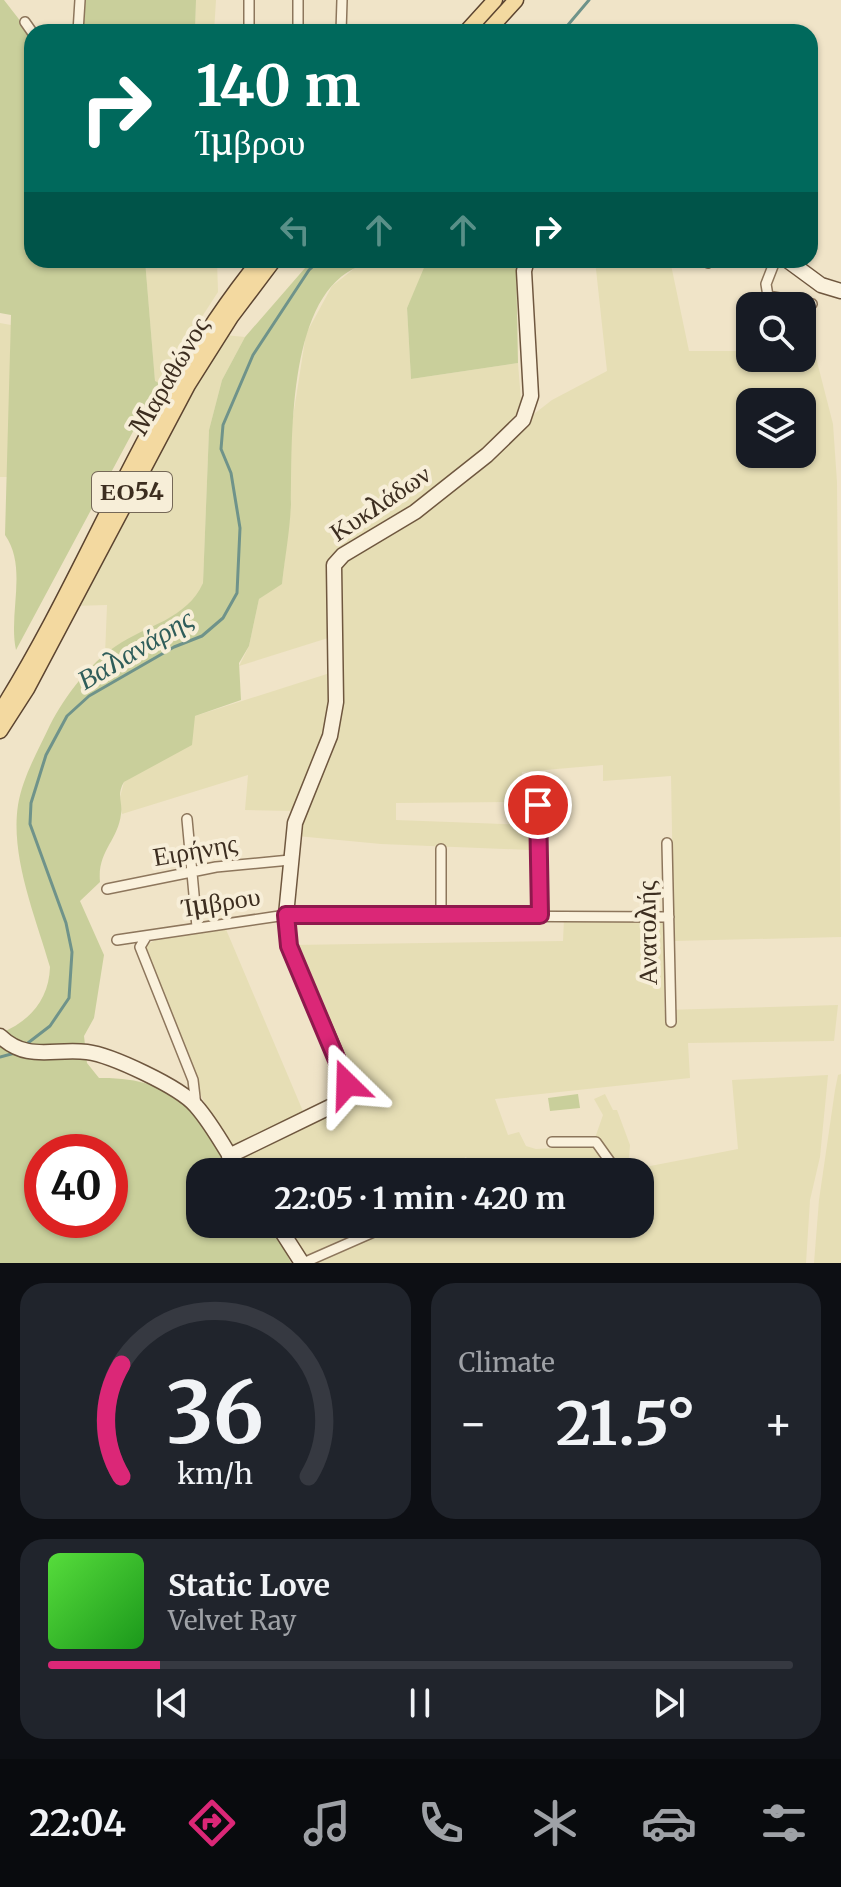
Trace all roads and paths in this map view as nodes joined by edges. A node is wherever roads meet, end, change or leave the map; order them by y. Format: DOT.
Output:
graph roads {
  1 [pos="80,0"];
  2 [pos="249,0"];
  3 [pos="298,0"];
  4 [pos="342,0"];
  5 [pos="495,0"];
  6 [pos="516,0"];
  7 [pos="78,24"];
  8 [pos="249,24"];
  9 [pos="298,24"];
  10 [pos="341,24"];
  11 [pos="473,24"];
  12 [pos="494,24"];
  13 [pos="249,268"];
  14 [pos="268,268"];
  15 [pos="525,268"];
  16 [pos="772,268"];
  17 [pos="798,268"];
  18 [pos="841,291"];
  19 [pos="767,292"];
  20 [pos="0,712"];
  21 [pos="0,731"];
  22 [pos="538,805"];
  23 [pos="187,819"];
  24 [pos="667,843"];
  25 [pos="441,849"];
  26 [pos="290,860"];
  27 [pos="189,872"];
  28 [pos="107,889"];
  29 [pos="441,913"];
  30 [pos="286,915"];
  31 [pos="540,915"];
  32 [pos="669,917"];
  33 [pos="197,927"];
  34 [pos="146,937"];
  35 [pos="117,940"];
  36 [pos="671,1022"];
  37 [pos="0,1036"];
  38 [pos="196,1106"];
  39 [pos="552,1142"];
  40 [pos="229,1156"];
  41 [pos="607,1158"];
  42 [pos="286,1238"];
  43 [pos="360,1238"];
  44 [pos="302,1263"];
  1 -- 7 [label="street"];
  2 -- 8 [label="street"];
  3 -- 9 [label="street"];
  4 -- 10 [label="street"];
  5 -- 11 [label="main road"];
  6 -- 12 [label="main road"];
  13 -- 20 [label="main road, Μαραθώνος / ΕΟ54"];
  14 -- 21 [label="main road, Μαραθώνος / ΕΟ54"];
  15 -- 26 [label="street, Κυκλάδων"];
  16 -- 19 [label="street"];
  17 -- 18 [label="street"];
  22 -- 31 [label="street"];
  23 -- 27 [label="street"];
  24 -- 32 [label="street, Ανατολής"];
  25 -- 29 [label="street"];
  26 -- 27 [label="street, Ειρήνης"];
  26 -- 30 [label="street"];
  27 -- 28 [label="street, Ειρήνης"];
  27 -- 33 [label="street"];
  29 -- 30 [label="street, Ίμβρου"];
  29 -- 31 [label="street, Ίμβρου"];
  30 -- 33 [label="street, Ίμβρου"];
  30 -- 40 [label="street"];
  31 -- 32 [label="street, Ίμβρου"];
  32 -- 36 [label="street, Ανατολής"];
  33 -- 34 [label="street, Ίμβρου"];
  34 -- 35 [label="street, Ίμβρου"];
  34 -- 38 [label="street"];
  37 -- 38 [label="street"];
  38 -- 40 [label="street"];
  39 -- 41 [label="street"];
  42 -- 44 [label="street"];
  43 -- 44 [label="street"];
}
